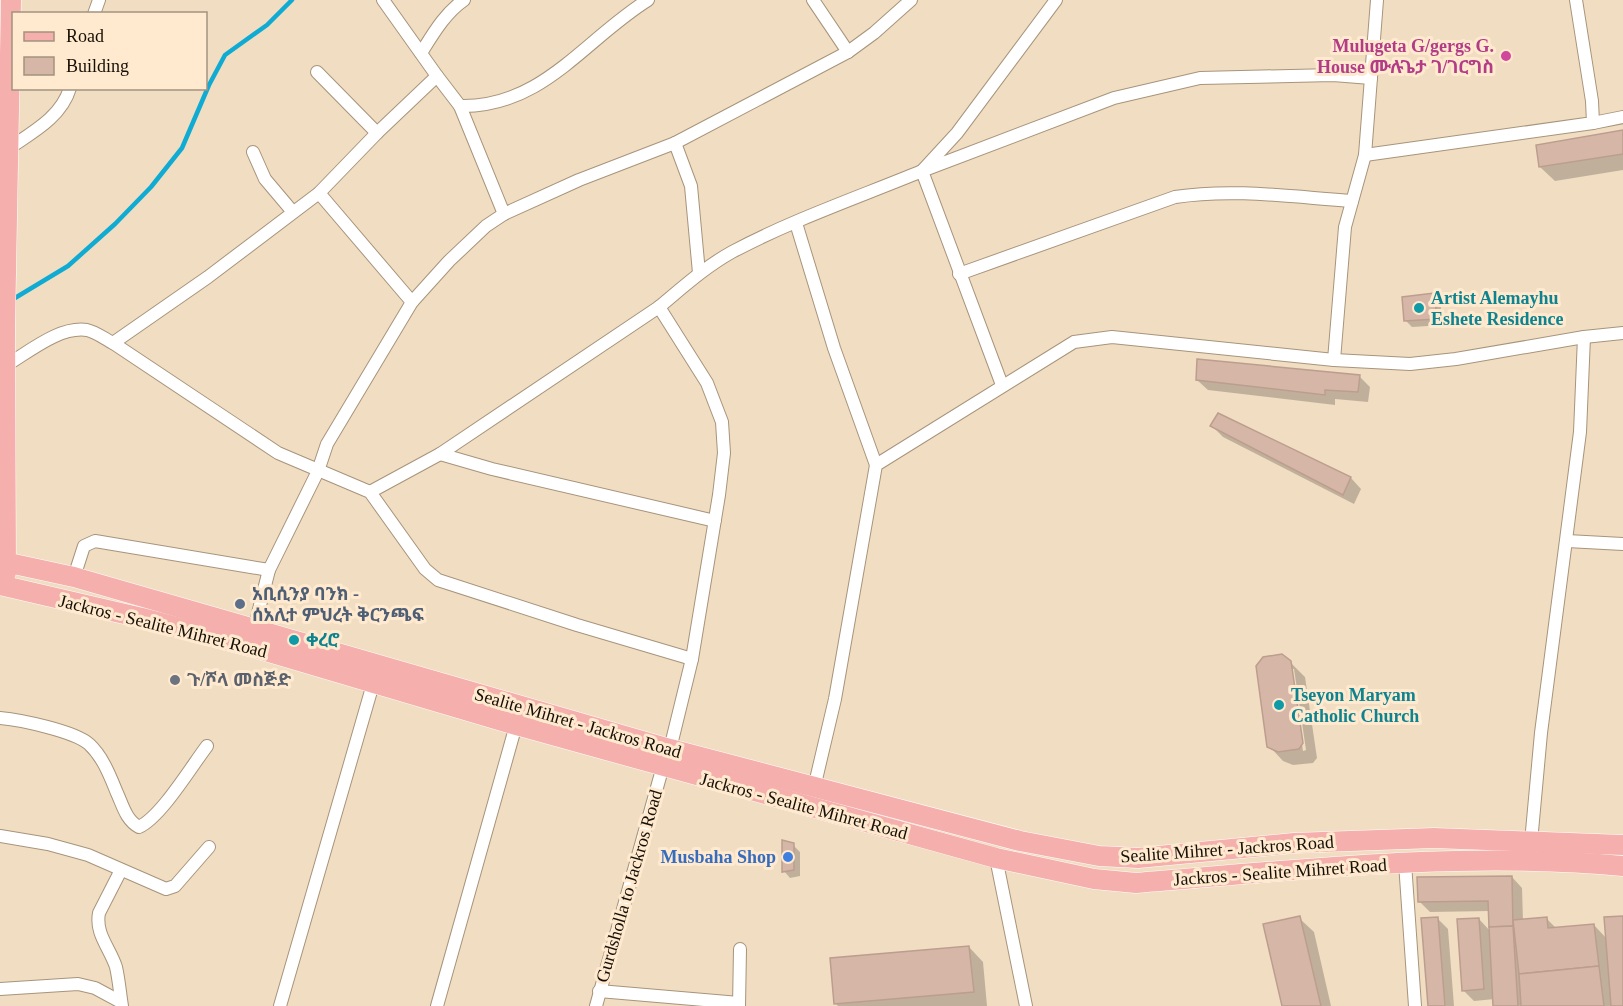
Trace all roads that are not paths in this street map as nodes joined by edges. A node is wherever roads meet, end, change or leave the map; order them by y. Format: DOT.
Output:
graph roads {
  1 [pos="11,0"];
  2 [pos="383,0"];
  3 [pos="464,0"];
  4 [pos="648,0"];
  5 [pos="813,0"];
  6 [pos="911,0"];
  7 [pos="1056,0"];
  8 [pos="1377,0"];
  9 [pos="1576,0"];
  10 [pos="5,43"];
  11 [pos="848,52"];
  12 [pos="421,53"];
  13 [pos="317,72"];
  14 [pos="437,76"];
  15 [pos="1371,78"];
  16 [pos="69,90"];
  17 [pos="460,106"];
  18 [pos="1623,117"];
  19 [pos="1593,123"];
  20 [pos="376,133"];
  21 [pos="675,142"];
  22 [pos="8,149"];
  23 [pos="253,152"];
  24 [pos="1365,154"];
  25 [pos="922,171"];
  26 [pos="318,193"];
  27 [pos="1352,201"];
  28 [pos="292,211"];
  29 [pos="504,214"];
  30 [pos="796,223"];
  31 [pos="699,273"];
  32 [pos="959,274"];
  33 [pos="412,302"];
  34 [pos="659,307"];
  35 [pos="1623,333"];
  36 [pos="1584,337"];
  37 [pos="113,343"];
  38 [pos="1334,360"];
  39 [pos="5,366"];
  40 [pos="1002,385"];
  41 [pos="440,454"];
  42 [pos="876,465"];
  43 [pos="318,471"];
  44 [pos="370,492"];
  45 [pos="715,521"];
  46 [pos="1567,541"];
  47 [pos="1623,544"];
  48 [pos="3,561"];
  49 [pos="269,570"];
  50 [pos="74,578"];
  51 [pos="2,590"];
  52 [pos="254,629"];
  53 [pos="692,660"];
  54 [pos="373,684"];
  55 [pos="0,718"];
  56 [pos="516,725"];
  57 [pos="207,746"];
  58 [pos="667,758"];
  59 [pos="814,788"];
  60 [pos="0,836"];
  61 [pos="1531,842"];
  62 [pos="1294,843"];
  63 [pos="1623,845"];
  64 [pos="209,847"];
  65 [pos="996,858"];
  66 [pos="1405,863"];
  67 [pos="1623,866"];
  68 [pos="121,870"];
  69 [pos="1296,870"];
  70 [pos="740,949"];
  71 [pos="0,988"];
  72 [pos="599,991"];
  73 [pos="121,1004"];
  74 [pos="739,1004"];
  75 [pos="280,1006"];
  76 [pos="437,1006"];
  77 [pos="596,1006"];
  78 [pos="1026,1006"];
  79 [pos="1415,1006"];
  1 -- 10 [label="main road"];
  2 -- 12 [label="street"];
  3 -- 12 [label="street"];
  4 -- 17 [label="street"];
  5 -- 11 [label="street"];
  6 -- 11 [label="street"];
  7 -- 25 [label="street"];
  8 -- 15 [label="street"];
  9 -- 19 [label="street"];
  10 -- 22 [label="main road"];
  11 -- 21 [label="street"];
  12 -- 14 [label="street"];
  13 -- 20 [label="street"];
  14 -- 17 [label="street"];
  14 -- 20 [label="street"];
  15 -- 24 [label="street"];
  15 -- 25 [label="street"];
  16 -- 22 [label="street"];
  17 -- 29 [label="street"];
  18 -- 19 [label="street"];
  19 -- 24 [label="street"];
  20 -- 26 [label="street"];
  21 -- 29 [label="street"];
  21 -- 31 [label="street"];
  22 -- 39 [label="main road"];
  23 -- 28 [label="street"];
  24 -- 27 [label="street"];
  25 -- 30 [label="street"];
  25 -- 32 [label="street"];
  26 -- 28 [label="street"];
  26 -- 33 [label="street"];
  27 -- 32 [label="street"];
  27 -- 38 [label="street"];
  28 -- 37 [label="street"];
  29 -- 33 [label="street"];
  30 -- 31 [label="street"];
  30 -- 42 [label="street"];
  31 -- 34 [label="street"];
  32 -- 40 [label="street"];
  33 -- 43 [label="street"];
  34 -- 41 [label="street"];
  34 -- 45 [label="street, Gurdsholla to Jackros Road"];
  35 -- 36 [label="street"];
  36 -- 38 [label="street"];
  36 -- 46 [label="street"];
  37 -- 39 [label="street"];
  37 -- 43 [label="street"];
  38 -- 40 [label="street"];
  39 -- 48 [label="main road"];
  40 -- 42 [label="street"];
  41 -- 44 [label="street"];
  41 -- 45 [label="street"];
  42 -- 59 [label="street"];
  43 -- 44 [label="street"];
  43 -- 49 [label="street"];
  44 -- 53 [label="street"];
  45 -- 53 [label="street, Gurdsholla to Jackros Road"];
  46 -- 47 [label="street"];
  46 -- 61 [label="street"];
  48 -- 50 [label="main road, Sealite Mihret - Jackros Road"];
  48 -- 51 [label="main road"];
  49 -- 50 [label="street"];
  49 -- 52 [label="street"];
  50 -- 52 [label="main road, Sealite Mihret - Jackros Road"];
  51 -- 54 [label="main road, Jackros - Sealite Mihret Road"];
  52 -- 58 [label="main road, Sealite Mihret - Jackros Road"];
  53 -- 58 [label="street, Gurdsholla to Jackros Road"];
  54 -- 56 [label="main road, Jackros - Sealite Mihret Road"];
  54 -- 75 [label="street"];
  55 -- 57 [label="street"];
  56 -- 58 [label="main road, Jackros - Sealite Mihret Road"];
  56 -- 76 [label="street"];
  58 -- 59 [label="main road, Sealite Mihret - Jackros Road"];
  58 -- 65 [label="main road, Jackros - Sealite Mihret Road"];
  58 -- 72 [label="street, Gurdsholla to Jackros Road"];
  59 -- 62 [label="main road, Sealite Mihret - Jackros Road"];
  60 -- 68 [label="street"];
  61 -- 62 [label="main road, Sealite Mihret - Jackros Road"];
  61 -- 63 [label="main road, Sealite Mihret - Jackros Road"];
  62 -- 69 [label="main road"];
  64 -- 68 [label="street"];
  65 -- 69 [label="main road, Jackros - Sealite Mihret Road"];
  65 -- 78 [label="street"];
  66 -- 67 [label="main road, Jackros - Sealite Mihret Road"];
  66 -- 69 [label="main road, Jackros - Sealite Mihret Road"];
  66 -- 79 [label="street"];
  68 -- 73 [label="street"];
  70 -- 74 [label="street"];
  71 -- 73 [label="street"];
  72 -- 74 [label="street"];
  72 -- 77 [label="street, Gurdsholla to Jackros Road"];
}
